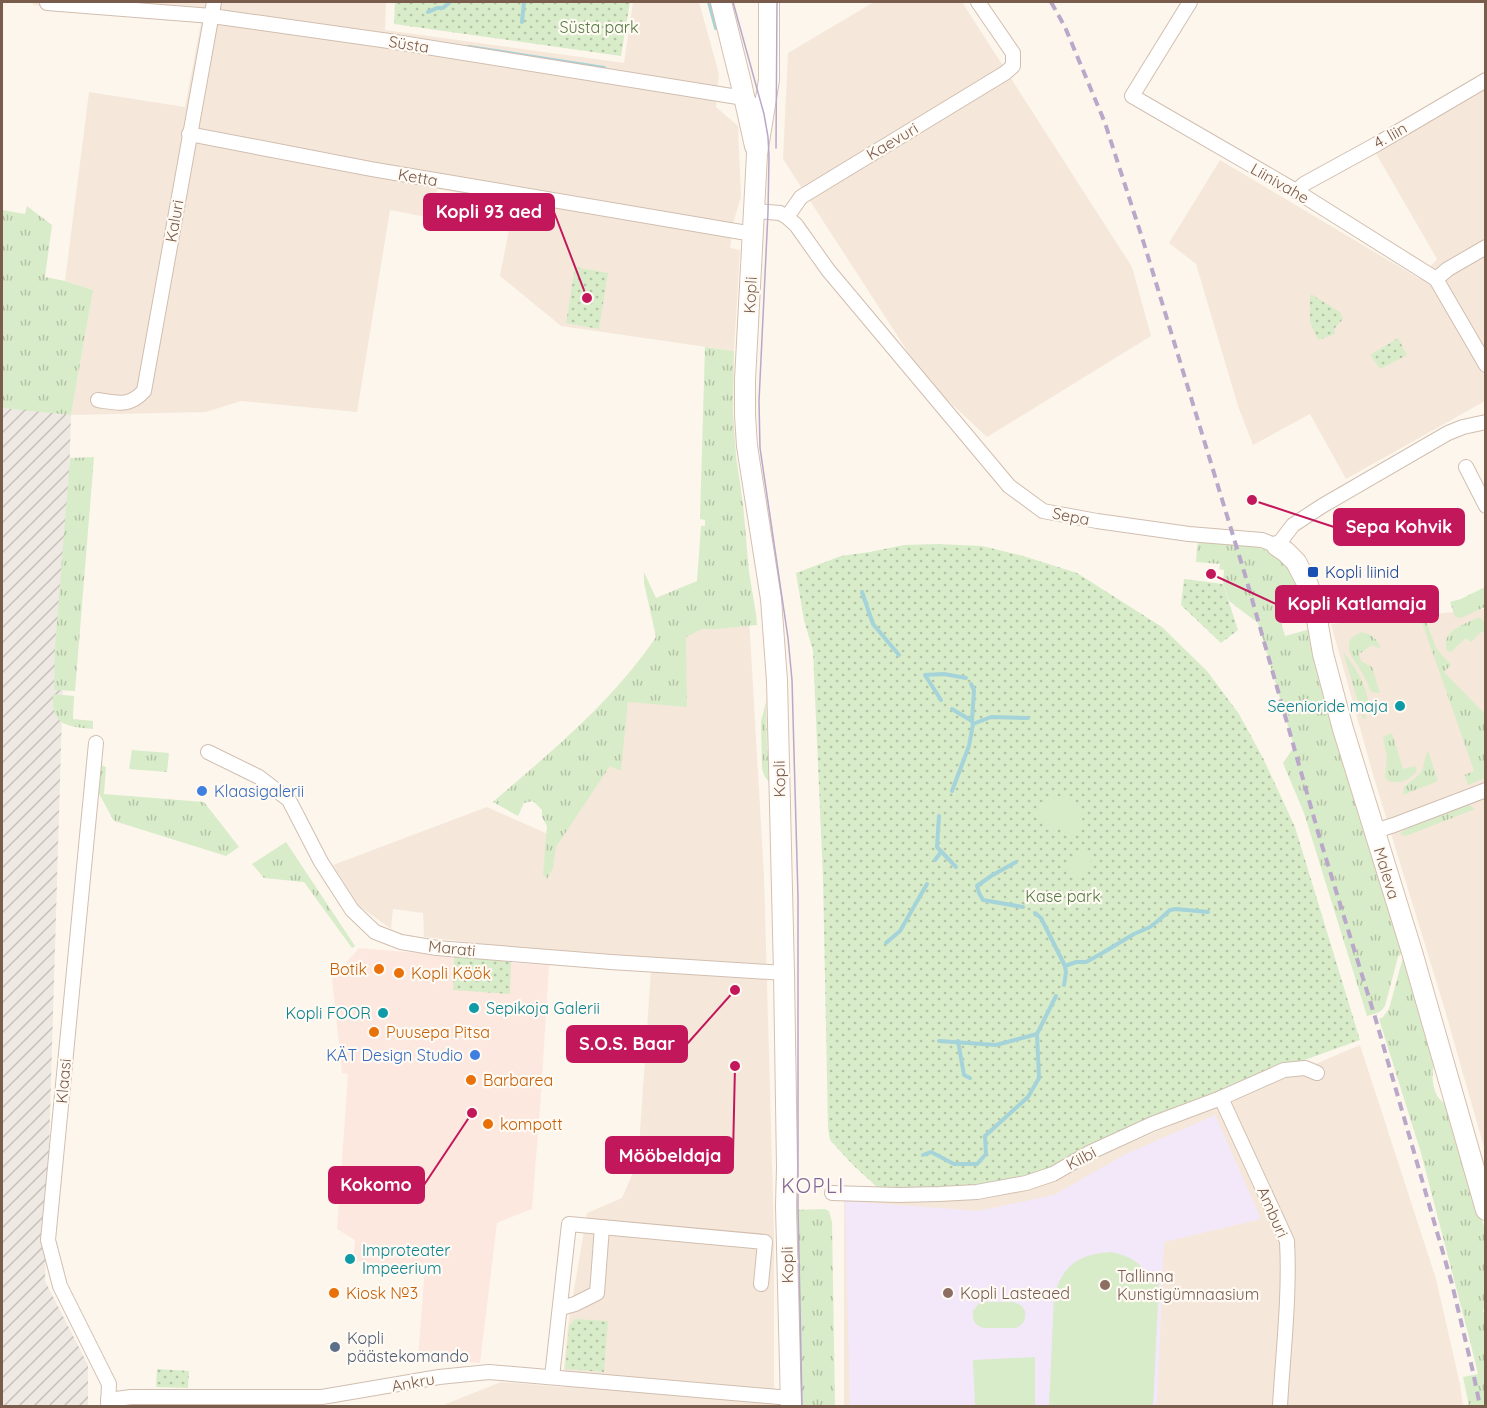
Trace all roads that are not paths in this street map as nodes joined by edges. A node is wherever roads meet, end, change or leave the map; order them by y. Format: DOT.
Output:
graph roads {
  1 [pos="721,2"];
  2 [pos="769,2"];
  3 [pos="978,2"];
  4 [pos="1190,2"];
  5 [pos="47,3"];
  6 [pos="213,9"];
  7 [pos="1485,80"];
  8 [pos="744,98"];
  9 [pos="765,104"];
  10 [pos="189,135"];
  11 [pos="757,154"];
  12 [pos="1296,191"];
  13 [pos="755,212"];
  14 [pos="787,217"];
  15 [pos="753,234"];
  16 [pos="1485,247"];
  17 [pos="1436,279"];
  18 [pos="1485,365"];
  19 [pos="98,400"];
  20 [pos="1485,423"];
  21 [pos="1466,467"];
  22 [pos="1485,506"];
  23 [pos="1277,546"];
  24 [pos="96,744"];
  25 [pos="208,752"];
  26 [pos="1485,790"];
  27 [pos="1375,831"];
  28 [pos="784,973"];
  29 [pos="1317,1073"];
  30 [pos="1221,1098"];
  31 [pos="832,1192"];
  32 [pos="1485,1210"];
  33 [pos="602,1227"];
  34 [pos="762,1284"];
  35 [pos="561,1308"];
  36 [pos="552,1377"];
  37 [pos="790,1402"];
  38 [pos="108,1403"];
  39 [pos="1280,1407"];
  1 -- 8 [label="street, Kopli"];
  2 -- 9 [label="street, Kopli"];
  3 -- 14 [label="street, Kaevuri"];
  4 -- 12 [label="street, Liinivahe"];
  5 -- 6 [label="street, Süsta"];
  6 -- 8 [label="street, Süsta"];
  6 -- 10 [label="street, Kaluri"];
  7 -- 12 [label="street, 4. liin"];
  8 -- 9 [label="street, Süsta"];
  8 -- 11 [label="street, Kopli"];
  9 -- 11 [label="street, Kopli"];
  10 -- 15 [label="street, Ketta"];
  10 -- 19 [label="street, Kaluri"];
  11 -- 13 [label="street, Kopli"];
  12 -- 17 [label="street, Liinivahe"];
  13 -- 14 [label="street"];
  13 -- 15 [label="street, Kopli"];
  14 -- 23 [label="street, Sepa"];
  15 -- 28 [label="street, Kopli"];
  16 -- 17 [label="street"];
  17 -- 18 [label="street, Liinivahe"];
  20 -- 23 [label="street"];
  21 -- 22 [label="street"];
  23 -- 27 [label="street, Maleva"];
  24 -- 38 [label="street, Klaasi"];
  25 -- 28 [label="street, Marati"];
  26 -- 27 [label="street"];
  27 -- 32 [label="street, Maleva"];
  28 -- 37 [label="street, Kopli"];
  29 -- 30 [label="street, Kilbi"];
  30 -- 31 [label="street, Kilbi"];
  30 -- 39 [label="street, Amburi"];
  33 -- 34 [label="street"];
  33 -- 35 [label="street"];
  33 -- 35 [label="street"];
  35 -- 36 [label="street"];
  36 -- 37 [label="street, Ankru"];
  36 -- 38 [label="street, Ankru"];
}
